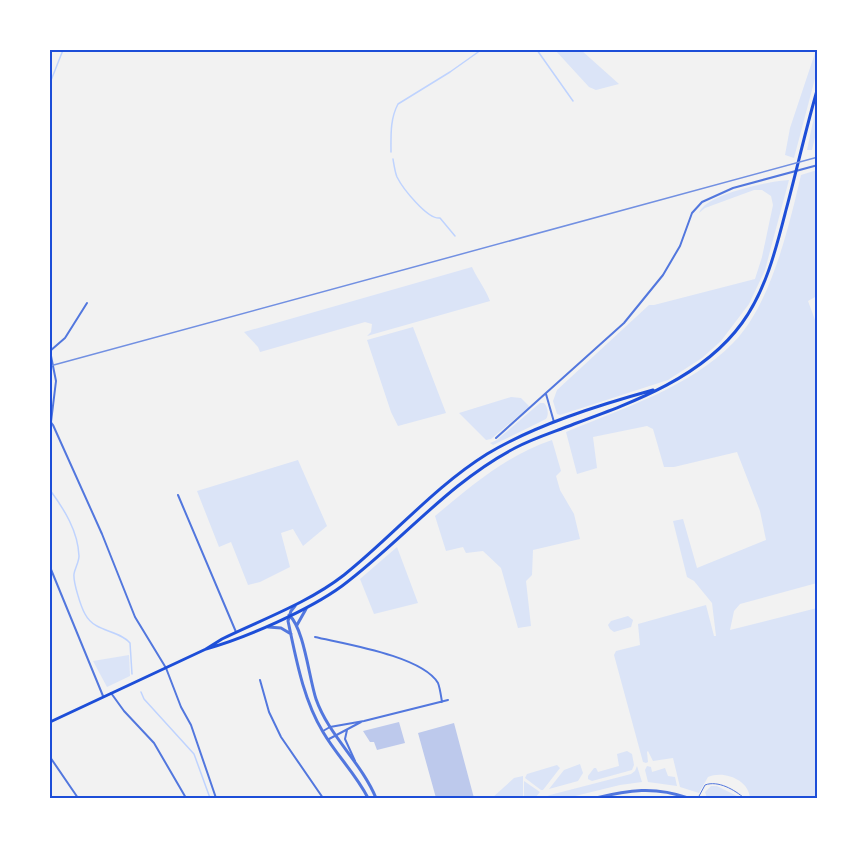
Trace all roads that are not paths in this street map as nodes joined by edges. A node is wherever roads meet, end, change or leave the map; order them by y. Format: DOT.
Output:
graph roads {
  1 [pos="818,87"];
  2 [pos="818,165"];
  3 [pos="87,303"];
  4 [pos="658,389"];
  5 [pos="546,394"];
  6 [pos="50,422"];
  7 [pos="554,422"];
  8 [pos="496,438"];
  9 [pos="178,495"];
  10 [pos="50,567"];
  11 [pos="299,602"];
  12 [pos="310,605"];
  13 [pos="277,613"];
  14 [pos="289,615"];
  15 [pos="297,625"];
  16 [pos="264,626"];
  17 [pos="236,632"];
  18 [pos="291,634"];
  19 [pos="315,637"];
  20 [pos="206,649"];
  21 [pos="166,668"];
  22 [pos="260,680"];
  23 [pos="111,693"];
  24 [pos="104,696"];
  25 [pos="448,700"];
  26 [pos="442,702"];
  27 [pos="364,721"];
  28 [pos="50,723"];
  29 [pos="330,728"];
  30 [pos="347,730"];
  31 [pos="323,731"];
  32 [pos="335,736"];
  33 [pos="328,740"];
  34 [pos="50,757"];
  35 [pos="356,764"];
  36 [pos="676,796"];
  37 [pos="78,798"];
  38 [pos="186,798"];
  39 [pos="216,798"];
  40 [pos="323,798"];
  41 [pos="368,798"];
  42 [pos="376,798"];
  43 [pos="596,798"];
  44 [pos="688,798"];
  45 [pos="698,798"];
  46 [pos="744,798"];
  1 -- 4 [label="main road"];
  2 -- 5 [label="street"];
  3 -- 6 [label="street"];
  4 -- 7 [label="main road"];
  4 -- 12 [label="main road"];
  5 -- 7 [label="street"];
  5 -- 8 [label="street"];
  6 -- 21 [label="street"];
  7 -- 11 [label="main road"];
  9 -- 17 [label="street"];
  10 -- 24 [label="street"];
  11 -- 13 [label="main road"];
  11 -- 14 [label="street"];
  12 -- 14 [label="main road"];
  12 -- 15 [label="street"];
  13 -- 14 [label="street"];
  13 -- 17 [label="main road"];
  14 -- 15 [label="street"];
  14 -- 16 [label="main road"];
  14 -- 18 [label="street"];
  15 -- 29 [label="street"];
  16 -- 18 [label="street"];
  16 -- 20 [label="main road"];
  17 -- 20 [label="main road"];
  18 -- 31 [label="street"];
  19 -- 26 [label="street"];
  20 -- 21 [label="main road"];
  21 -- 23 [label="main road"];
  21 -- 39 [label="street"];
  22 -- 40 [label="street"];
  23 -- 24 [label="main road"];
  23 -- 38 [label="street"];
  24 -- 28 [label="main road"];
  25 -- 26 [label="street"];
  26 -- 27 [label="street"];
  27 -- 29 [label="street"];
  27 -- 30 [label="street"];
  29 -- 31 [label="street"];
  29 -- 32 [label="street"];
  30 -- 32 [label="street"];
  30 -- 35 [label="street"];
  31 -- 33 [label="street"];
  32 -- 33 [label="street"];
  32 -- 35 [label="street"];
  33 -- 41 [label="street"];
  34 -- 37 [label="street"];
  35 -- 42 [label="street"];
  36 -- 43 [label="street"];
  36 -- 44 [label="street"];
  45 -- 46 [label="lane"];
}
